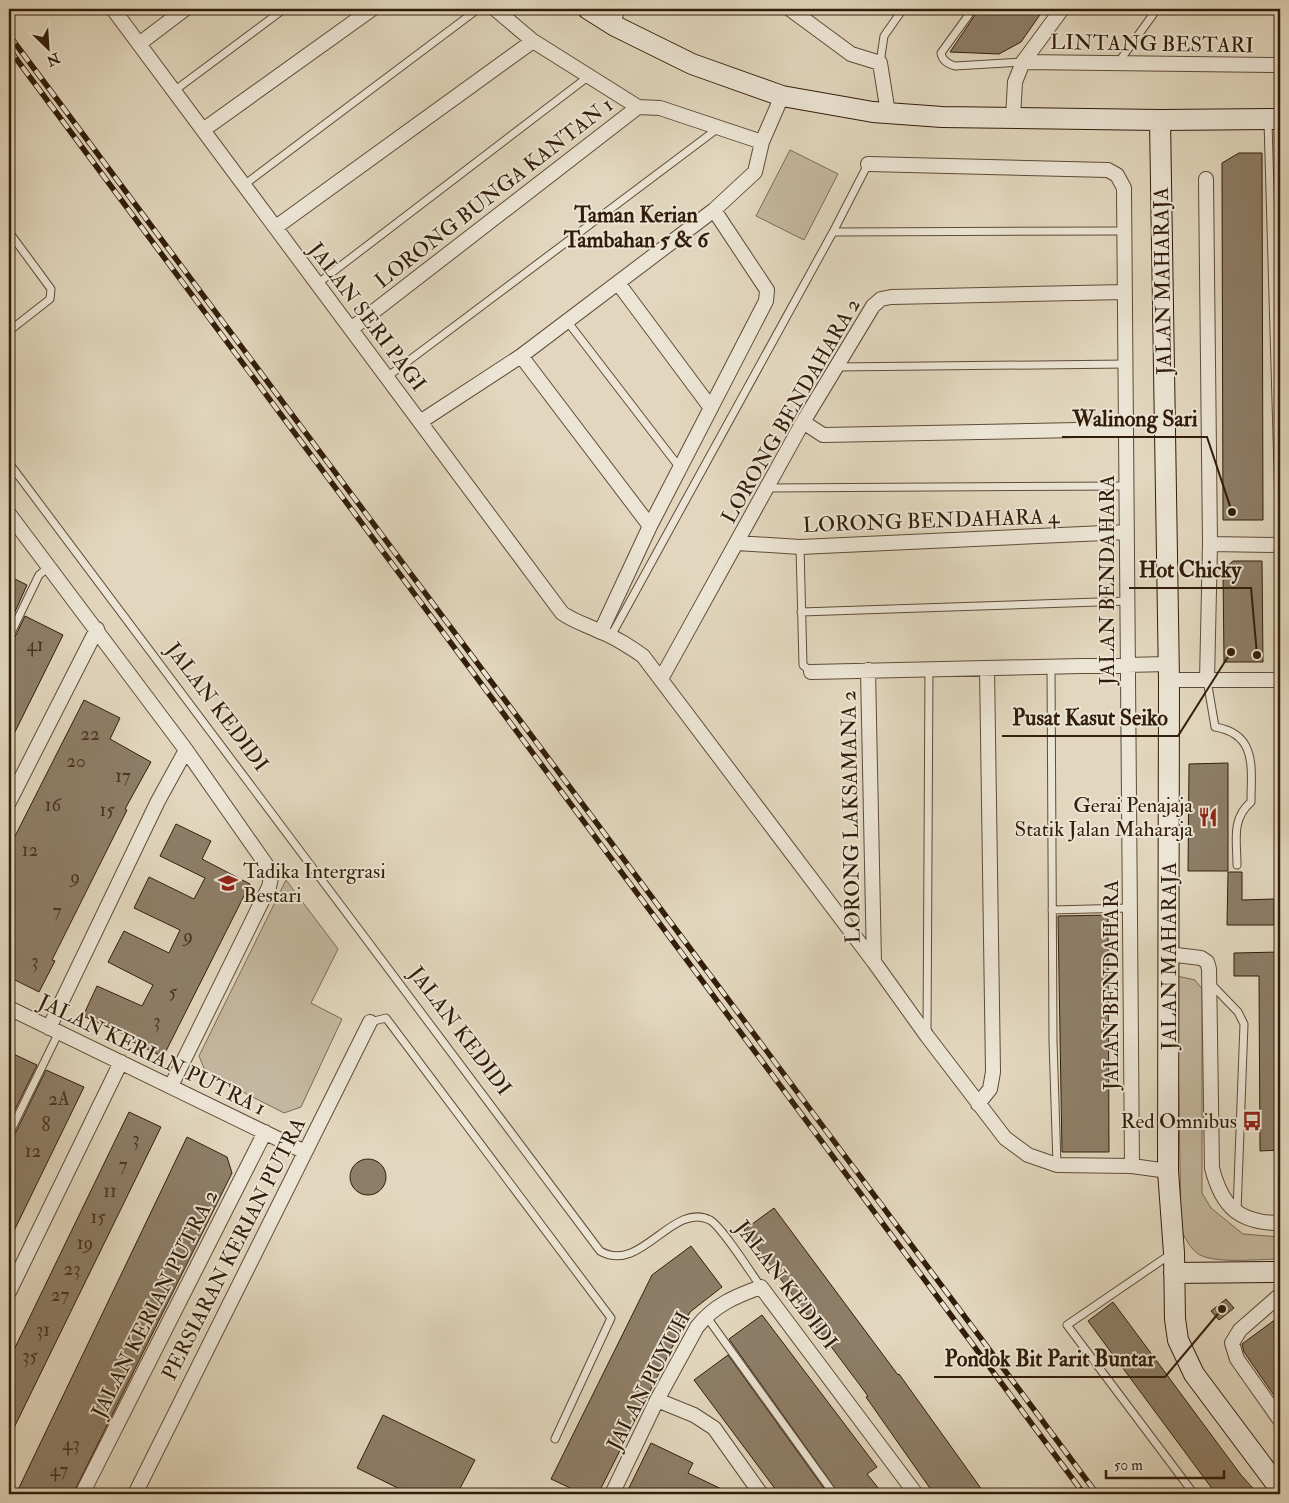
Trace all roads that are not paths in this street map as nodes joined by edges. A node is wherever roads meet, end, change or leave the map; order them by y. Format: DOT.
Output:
graph roads {
  1 [pos="113,9"];
  2 [pos="185,9"];
  3 [pos="284,9"];
  4 [pos="372,9"];
  5 [pos="478,9"];
  6 [pos="495,9"];
  7 [pos="588,9"];
  8 [pos="903,9"];
  9 [pos="973,9"];
  10 [pos="1062,9"];
  11 [pos="1158,9"];
  12 [pos="799,11"];
  13 [pos="618,17"];
  14 [pos="533,41"];
  15 [pos="139,44"];
  16 [pos="1023,62"];
  17 [pos="880,63"];
  18 [pos="1117,64"];
  19 [pos="1280,65"];
  20 [pos="589,76"];
  21 [pos="174,91"];
  22 [pos="782,96"];
  23 [pos="638,107"];
  24 [pos="888,113"];
  25 [pos="1013,118"];
  26 [pos="1274,119"];
  27 [pos="1160,120"];
  28 [pos="717,128"];
  29 [pos="203,130"];
  30 [pos="762,142"];
  31 [pos="868,164"];
  32 [pos="1206,179"];
  33 [pos="244,185"];
  34 [pos="714,210"];
  35 [pos="276,227"];
  36 [pos="1124,231"];
  37 [pos="9,232"];
  38 [pos="833,232"];
  39 [pos="618,282"];
  40 [pos="318,284"];
  41 [pos="1125,292"];
  42 [pos="567,321"];
  43 [pos="351,329"];
  44 [pos="9,331"];
  45 [pos="521,356"];
  46 [pos="1126,364"];
  47 [pos="836,367"];
  48 [pos="387,377"];
  49 [pos="711,408"];
  50 [pos="420,422"];
  51 [pos="803,422"];
  52 [pos="1126,428"];
  53 [pos="9,463"];
  54 [pos="680,469"];
  55 [pos="1126,486"];
  56 [pos="768,488"];
  57 [pos="9,514"];
  58 [pos="650,526"];
  59 [pos="1127,532"];
  60 [pos="1280,541"];
  61 [pos="737,543"];
  62 [pos="1210,544"];
  63 [pos="1280,545"];
  64 [pos="800,547"];
  65 [pos="50,567"];
  66 [pos="1128,601"];
  67 [pos="802,612"];
  68 [pos="97,629"];
  69 [pos="606,634"];
  70 [pos="9,636"];
  71 [pos="1128,665"];
  72 [pos="1051,666"];
  73 [pos="987,668"];
  74 [pos="928,669"];
  75 [pos="868,670"];
  76 [pos="811,672"];
  77 [pos="1169,672"];
  78 [pos="661,679"];
  79 [pos="1207,680"];
  80 [pos="1280,680"];
  81 [pos="186,750"];
  82 [pos="9,802"];
  83 [pos="1237,865"];
  84 [pos="1130,908"];
  85 [pos="1052,910"];
  86 [pos="1168,954"];
  87 [pos="874,962"];
  88 [pos="1209,983"];
  89 [pos="9,1008"];
  90 [pos="370,1022"];
  91 [pos="54,1030"];
  92 [pos="927,1036"];
  93 [pos="121,1062"];
  94 [pos="171,1086"];
  95 [pos="978,1104"];
  96 [pos="264,1132"];
  97 [pos="9,1134"];
  98 [pos="305,1152"];
  99 [pos="1057,1165"];
  100 [pos="1132,1166"];
  101 [pos="1168,1171"];
  102 [pos="1237,1214"];
  103 [pos="1280,1223"];
  104 [pos="1174,1253"];
  105 [pos="1280,1272"];
  106 [pos="1174,1273"];
  107 [pos="761,1287"];
  108 [pos="9,1292"];
  109 [pos="1280,1295"];
  110 [pos="705,1316"];
  111 [pos="657,1400"];
  112 [pos="1280,1420"];
  113 [pos="555,1439"];
  114 [pos="1277,1477"];
  115 [pos="82,1494"];
  116 [pos="134,1494"];
  117 [pos="612,1494"];
  118 [pos="761,1494"];
  119 [pos="834,1494"];
  120 [pos="916,1494"];
  121 [pos="1194,1494"];
  1 -- 15 [label="street, JALAN SERI PAGI"];
  2 -- 15 [label="street"];
  3 -- 21 [label="lane"];
  4 -- 29 [label="street"];
  5 -- 33 [label="lane"];
  6 -- 14 [label="street"];
  7 -- 13 [label="street"];
  8 -- 17 [label="lane"];
  9 -- 16 [label="lane"];
  10 -- 16 [label="street"];
  11 -- 18 [label="lane"];
  12 -- 17 [label="street"];
  13 -- 22 [label="street"];
  14 -- 20 [label="street"];
  14 -- 35 [label="street"];
  15 -- 21 [label="street, JALAN SERI PAGI"];
  16 -- 18 [label="street, LINTANG BESTARI"];
  16 -- 25 [label="street"];
  17 -- 24 [label="street"];
  18 -- 19 [label="street, LINTANG BESTARI"];
  20 -- 23 [label="street"];
  20 -- 40 [label="lane"];
  21 -- 29 [label="street, JALAN SERI PAGI"];
  22 -- 24 [label="street"];
  22 -- 30 [label="street"];
  23 -- 28 [label="street"];
  23 -- 43 [label="street, LORONG BUNGA KANTAN 1"];
  24 -- 25 [label="street"];
  25 -- 27 [label="street"];
  26 -- 27 [label="street"];
  26 -- 60 [label="lane"];
  27 -- 77 [label="street, JALAN MAHARAJA"];
  28 -- 30 [label="street"];
  28 -- 48 [label="lane"];
  29 -- 33 [label="street, JALAN SERI PAGI"];
  30 -- 34 [label="street"];
  31 -- 36 [label="street, JALAN BENDAHARA"];
  31 -- 38 [label="lane"];
  32 -- 62 [label="street"];
  33 -- 35 [label="street, JALAN SERI PAGI"];
  34 -- 39 [label="street"];
  34 -- 49 [label="street"];
  35 -- 40 [label="street, JALAN SERI PAGI"];
  36 -- 38 [label="lane"];
  36 -- 41 [label="street, JALAN BENDAHARA"];
  37 -- 44 [label="lane"];
  38 -- 69 [label="lane"];
  39 -- 42 [label="street"];
  39 -- 49 [label="street"];
  40 -- 43 [label="street, JALAN SERI PAGI"];
  41 -- 46 [label="street, JALAN BENDAHARA"];
  41 -- 47 [label="street, LORONG BENDAHARA 2"];
  42 -- 45 [label="street"];
  42 -- 54 [label="lane"];
  43 -- 48 [label="street, JALAN SERI PAGI"];
  45 -- 50 [label="street"];
  45 -- 58 [label="street"];
  46 -- 47 [label="lane"];
  46 -- 52 [label="street, JALAN BENDAHARA"];
  47 -- 51 [label="street, LORONG BENDAHARA 2"];
  48 -- 50 [label="street, JALAN SERI PAGI"];
  49 -- 54 [label="street"];
  50 -- 69 [label="street, JALAN SERI PAGI"];
  51 -- 52 [label="street"];
  51 -- 56 [label="street, LORONG BENDAHARA 2"];
  52 -- 55 [label="street, JALAN BENDAHARA"];
  53 -- 107 [label="lane, JALAN KEDIDI"];
  54 -- 58 [label="street"];
  55 -- 56 [label="lane"];
  55 -- 59 [label="street, JALAN BENDAHARA"];
  56 -- 61 [label="street, LORONG BENDAHARA 2"];
  57 -- 65 [label="street"];
  58 -- 69 [label="street"];
  59 -- 64 [label="street, LORONG BENDAHARA 4"];
  59 -- 66 [label="street, JALAN BENDAHARA"];
  61 -- 64 [label="street, LORONG BENDAHARA 4"];
  61 -- 78 [label="street, LORONG BENDAHARA 2"];
  62 -- 63 [label="street"];
  62 -- 79 [label="street"];
  64 -- 67 [label="lane"];
  65 -- 68 [label="street"];
  65 -- 70 [label="lane"];
  66 -- 67 [label="lane"];
  66 -- 71 [label="street, JALAN BENDAHARA"];
  67 -- 76 [label="lane"];
  68 -- 81 [label="street"];
  68 -- 82 [label="street"];
  69 -- 78 [label="street, JALAN SERI PAGI"];
  71 -- 72 [label="street"];
  71 -- 77 [label="street"];
  71 -- 84 [label="street, JALAN BENDAHARA"];
  72 -- 73 [label="street"];
  72 -- 85 [label="lane"];
  73 -- 74 [label="street"];
  73 -- 95 [label="street"];
  74 -- 75 [label="street"];
  74 -- 92 [label="lane"];
  75 -- 76 [label="street"];
  75 -- 87 [label="street, LORONG LAKSAMANA 2"];
  77 -- 79 [label="street"];
  77 -- 86 [label="street, JALAN MAHARAJA"];
  78 -- 87 [label="street, JALAN SERI PAGI"];
  79 -- 80 [label="street"];
  79 -- 83 [label="lane"];
  81 -- 91 [label="street"];
  81 -- 94 [label="street"];
  84 -- 85 [label="lane"];
  84 -- 100 [label="street, JALAN BENDAHARA"];
  85 -- 99 [label="lane"];
  86 -- 88 [label="street"];
  86 -- 101 [label="street, JALAN MAHARAJA"];
  87 -- 92 [label="street, JALAN SERI PAGI"];
  88 -- 102 [label="street"];
  88 -- 102 [label="lane"];
  89 -- 91 [label="street, JALAN KERIAN PUTRA 1"];
  90 -- 98 [label="street, PERSIARAN KERIAN PUTRA"];
  90 -- 113 [label="lane"];
  91 -- 93 [label="street, JALAN KERIAN PUTRA 1"];
  91 -- 97 [label="lane"];
  92 -- 95 [label="street, JALAN SERI PAGI"];
  93 -- 94 [label="street, JALAN KERIAN PUTRA 1"];
  93 -- 108 [label="street"];
  94 -- 96 [label="street, JALAN KERIAN PUTRA 1"];
  95 -- 99 [label="street, JALAN SERI PAGI"];
  96 -- 98 [label="street, JALAN KERIAN PUTRA 1"];
  96 -- 115 [label="street, JALAN KERIAN PUTRA 2"];
  98 -- 116 [label="street, PERSIARAN KERIAN PUTRA"];
  99 -- 100 [label="street"];
  100 -- 101 [label="street"];
  101 -- 104 [label="street, JALAN MAHARAJA"];
  102 -- 103 [label="street"];
  104 -- 106 [label="street, JALAN MAHARAJA"];
  104 -- 121 [label="lane"];
  105 -- 106 [label="street"];
  106 -- 114 [label="street, JALAN MAHARAJA"];
  107 -- 110 [label="street, JALAN PUYUH"];
  107 -- 120 [label="street, JALAN KEDIDI"];
  109 -- 112 [label="street"];
  110 -- 111 [label="street, JALAN PUYUH"];
  110 -- 119 [label="lane"];
  111 -- 117 [label="street, JALAN PUYUH"];
  111 -- 118 [label="street"];
}
